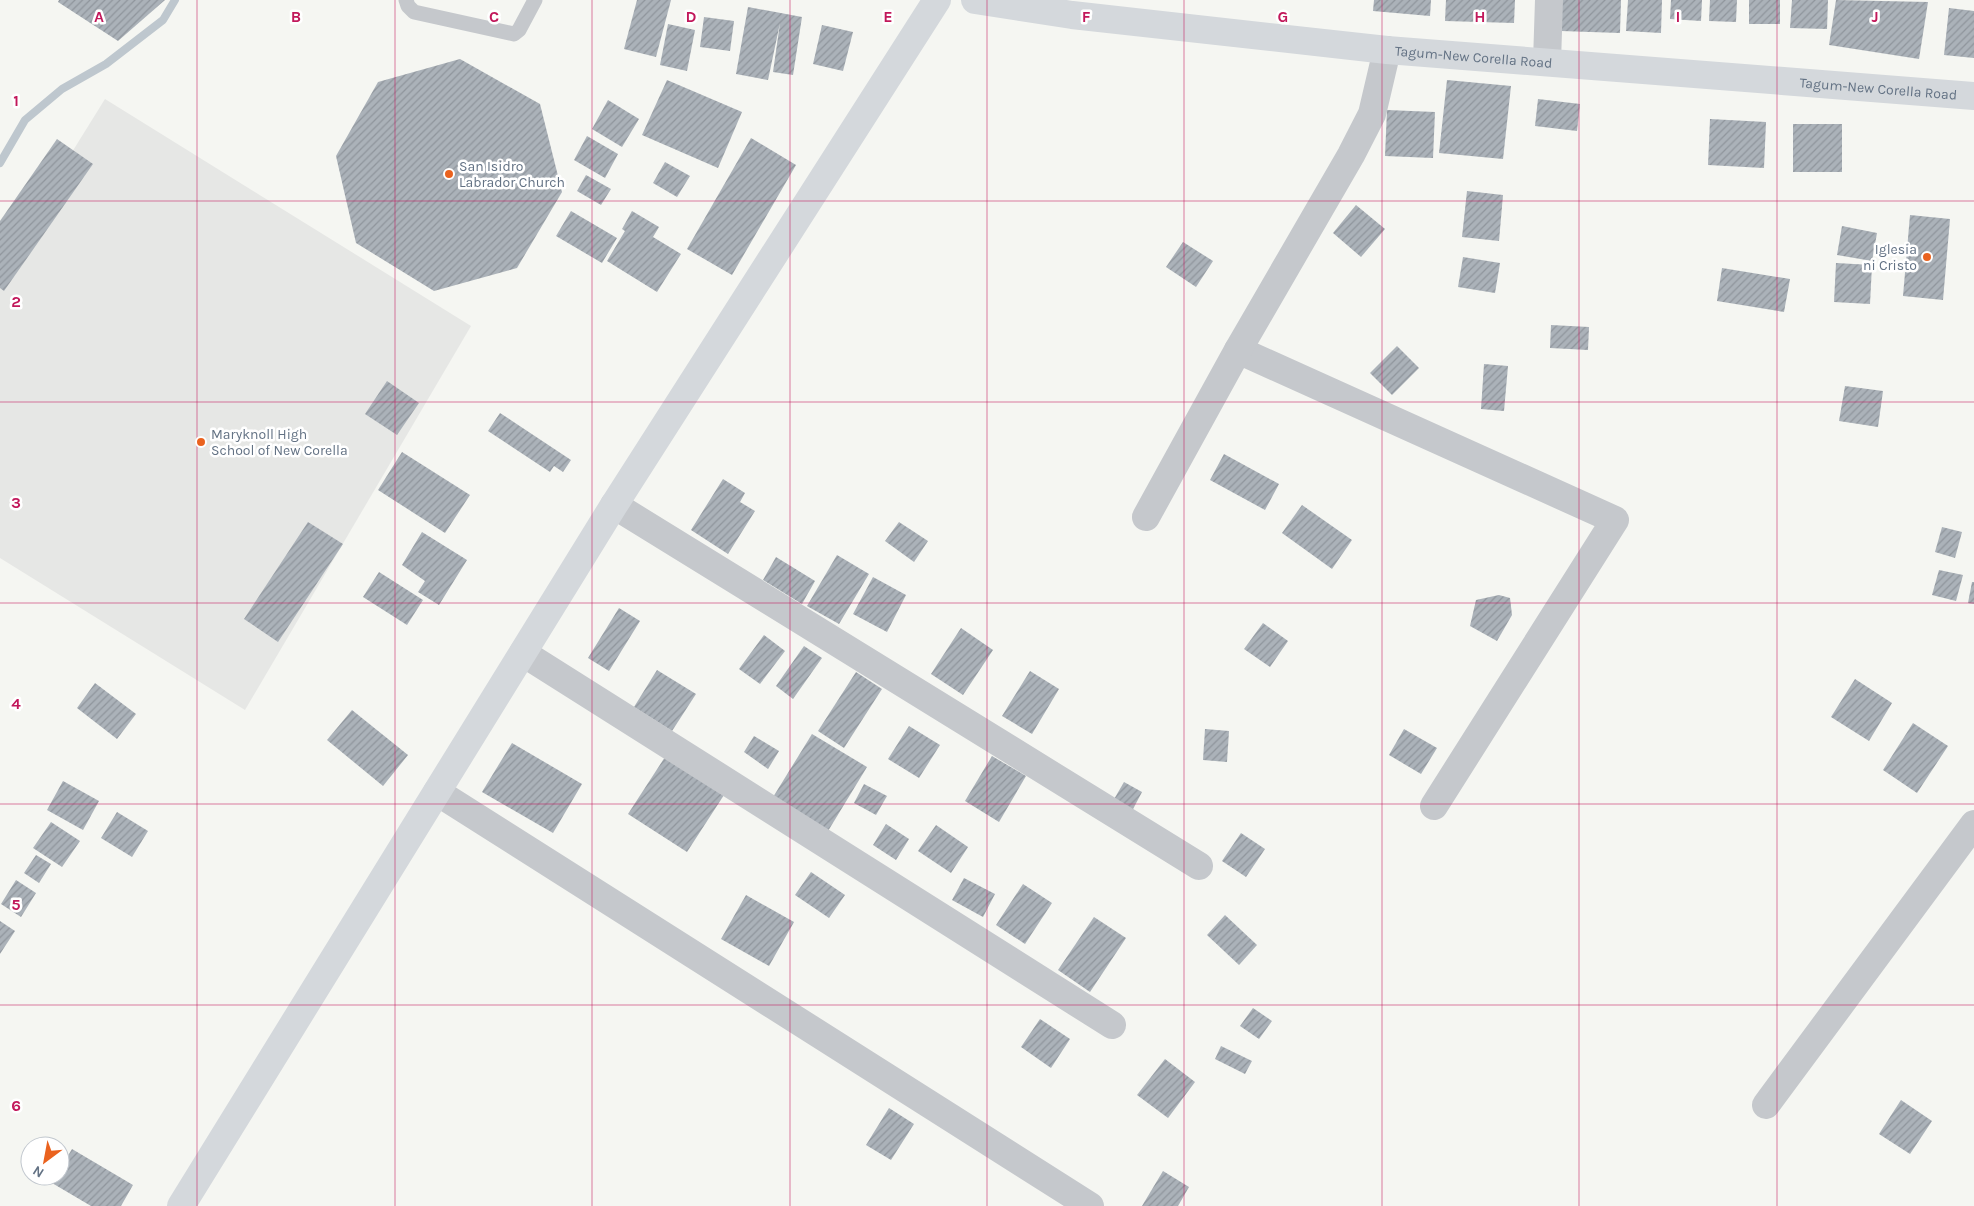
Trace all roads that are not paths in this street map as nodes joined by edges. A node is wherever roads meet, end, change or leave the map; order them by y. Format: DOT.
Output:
graph roads {
  1 [pos="406,0"];
  2 [pos="536,0"];
  3 [pos="936,0"];
  4 [pos="975,0"];
  5 [pos="1549,0"];
  6 [pos="1388,50"];
  7 [pos="1547,62"];
  8 [pos="1974,96"];
  9 [pos="1238,350"];
  10 [pos="614,505"];
  11 [pos="1146,517"];
  12 [pos="523,652"];
  13 [pos="437,792"];
  14 [pos="1434,806"];
  15 [pos="1974,824"];
  16 [pos="1198,866"];
  17 [pos="1112,1025"];
  18 [pos="1766,1105"];
  19 [pos="181,1206"];
  20 [pos="1090,1206"];
  1 -- 2 [label="lane"];
  3 -- 10 [label="street"];
  4 -- 6 [label="street, Tagum-New Corella Road"];
  5 -- 7 [label="street"];
  6 -- 7 [label="street, Tagum-New Corella Road"];
  6 -- 9 [label="street"];
  7 -- 8 [label="street, Tagum-New Corella Road"];
  9 -- 11 [label="street"];
  9 -- 14 [label="street"];
  10 -- 12 [label="street"];
  10 -- 16 [label="street"];
  12 -- 13 [label="street"];
  12 -- 17 [label="street"];
  13 -- 19 [label="street"];
  13 -- 20 [label="street"];
  15 -- 18 [label="street"];
}
